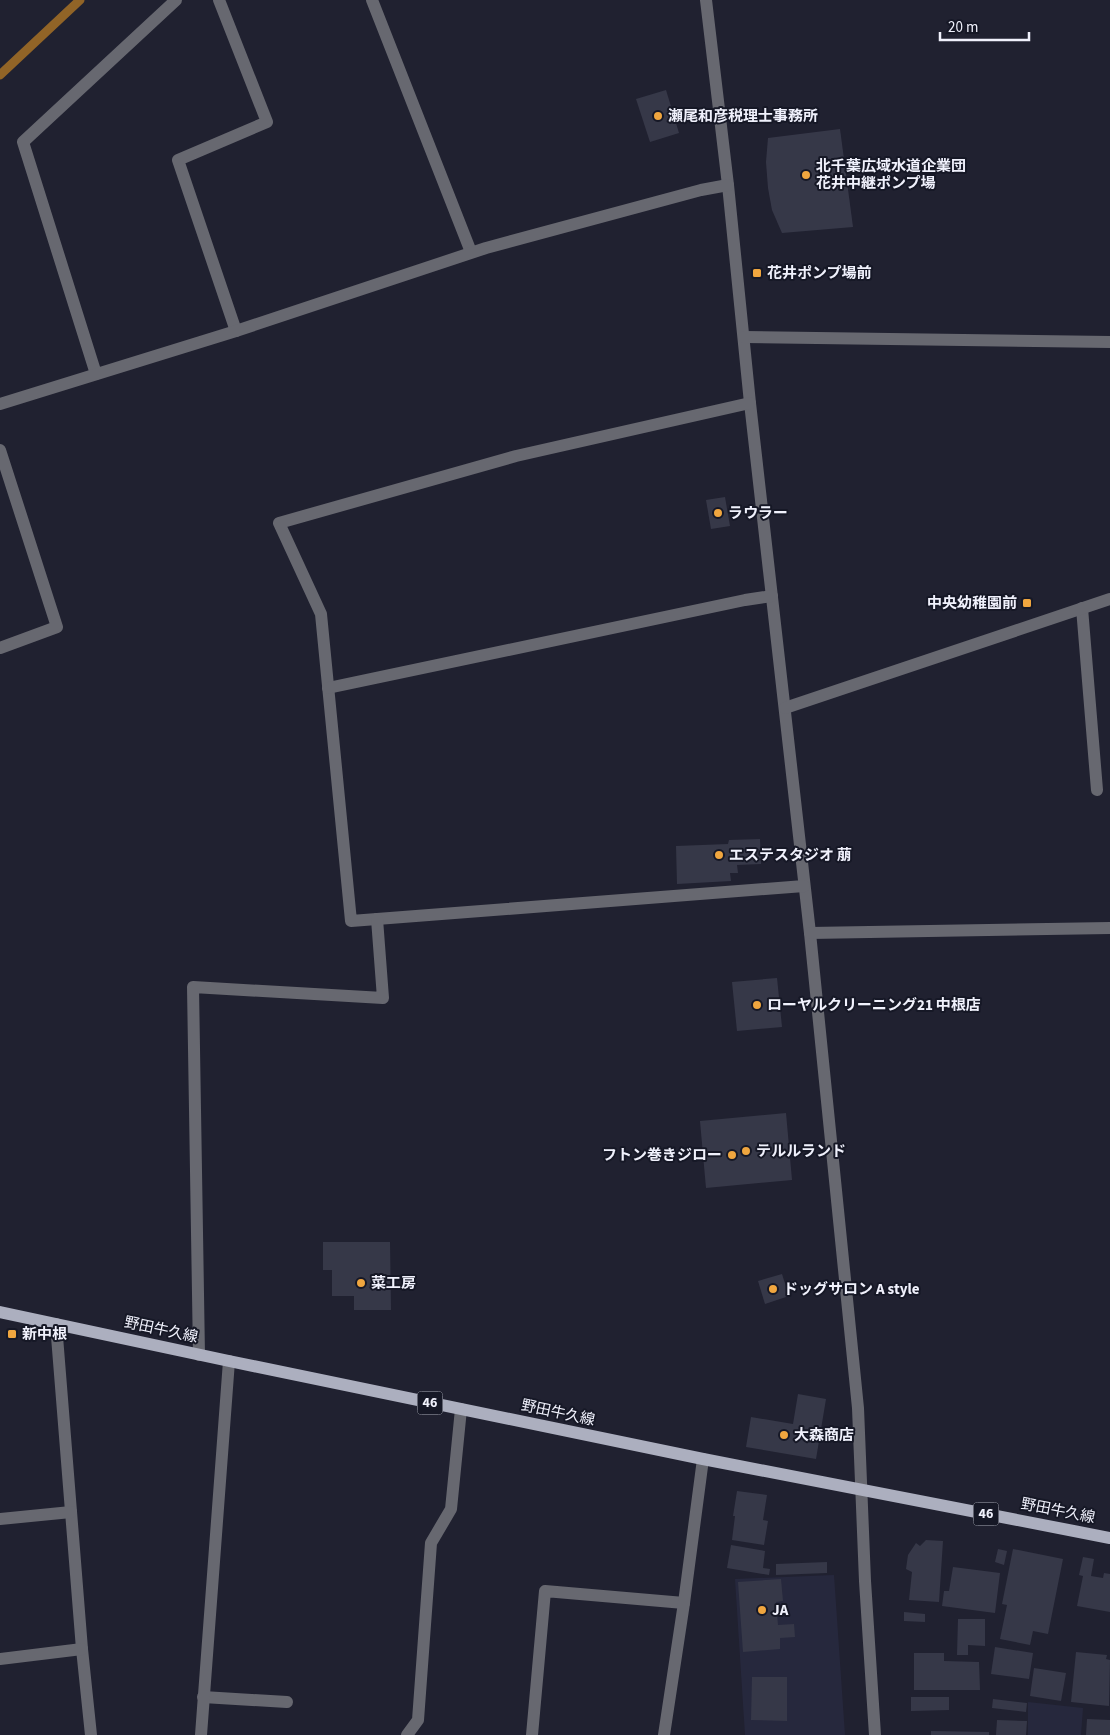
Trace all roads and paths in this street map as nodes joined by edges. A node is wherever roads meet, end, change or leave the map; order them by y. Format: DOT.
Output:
graph roads {
  1 [pos="176,0"];
  2 [pos="219,0"];
  3 [pos="372,0"];
  4 [pos="706,0"];
  5 [pos="728,185"];
  6 [pos="472,252"];
  7 [pos="236,331"];
  8 [pos="744,336"];
  9 [pos="1110,342"];
  10 [pos="96,374"];
  11 [pos="750,403"];
  12 [pos="0,404"];
  13 [pos="0,450"];
  14 [pos="772,596"];
  15 [pos="1110,599"];
  16 [pos="1082,608"];
  17 [pos="0,648"];
  18 [pos="328,688"];
  19 [pos="785,708"];
  20 [pos="1097,790"];
  21 [pos="804,886"];
  22 [pos="377,919"];
  23 [pos="1110,928"];
  24 [pos="810,933"];
  25 [pos="0,1312"];
  26 [pos="56,1324"];
  27 [pos="198,1355"];
  28 [pos="229,1362"];
  29 [pos="461,1409"];
  30 [pos="703,1459"];
  31 [pos="862,1489"];
  32 [pos="71,1512"];
  33 [pos="0,1519"];
  34 [pos="1110,1538"];
  35 [pos="684,1603"];
  36 [pos="82,1649"];
  37 [pos="0,1659"];
  38 [pos="203,1697"];
  39 [pos="287,1702"];
  40 [pos="90,1735"];
  41 [pos="201,1735"];
  42 [pos="407,1735"];
  43 [pos="532,1735"];
  44 [pos="664,1735"];
  45 [pos="875,1735"];
  1 -- 10 [label="street"];
  2 -- 7 [label="street"];
  3 -- 6 [label="street"];
  4 -- 5 [label="street"];
  5 -- 6 [label="street"];
  5 -- 8 [label="street"];
  6 -- 7 [label="street"];
  7 -- 10 [label="street"];
  8 -- 9 [label="street"];
  8 -- 11 [label="street"];
  10 -- 12 [label="street"];
  11 -- 14 [label="street"];
  11 -- 18 [label="street"];
  13 -- 17 [label="street"];
  14 -- 18 [label="street"];
  14 -- 19 [label="street"];
  15 -- 16 [label="street"];
  16 -- 19 [label="street"];
  16 -- 20 [label="street"];
  18 -- 22 [label="street"];
  19 -- 21 [label="street"];
  21 -- 22 [label="street"];
  21 -- 24 [label="street"];
  22 -- 27 [label="street"];
  23 -- 24 [label="street"];
  24 -- 31 [label="street"];
  25 -- 26 [label="main road, 野田牛久線 / 46"];
  26 -- 27 [label="main road, 野田牛久線 / 46"];
  26 -- 32 [label="street"];
  27 -- 28 [label="main road, 野田牛久線 / 46"];
  28 -- 29 [label="main road, 野田牛久線 / 46"];
  28 -- 38 [label="street"];
  29 -- 30 [label="main road, 野田牛久線 / 46"];
  29 -- 42 [label="street"];
  30 -- 31 [label="main road, 野田牛久線 / 46"];
  30 -- 35 [label="street"];
  31 -- 34 [label="main road, 野田牛久線 / 46"];
  31 -- 45 [label="street"];
  32 -- 33 [label="street"];
  32 -- 36 [label="street"];
  35 -- 43 [label="street"];
  35 -- 44 [label="street"];
  36 -- 37 [label="street"];
  36 -- 40 [label="street"];
  38 -- 39 [label="street"];
  38 -- 41 [label="street"];
}
